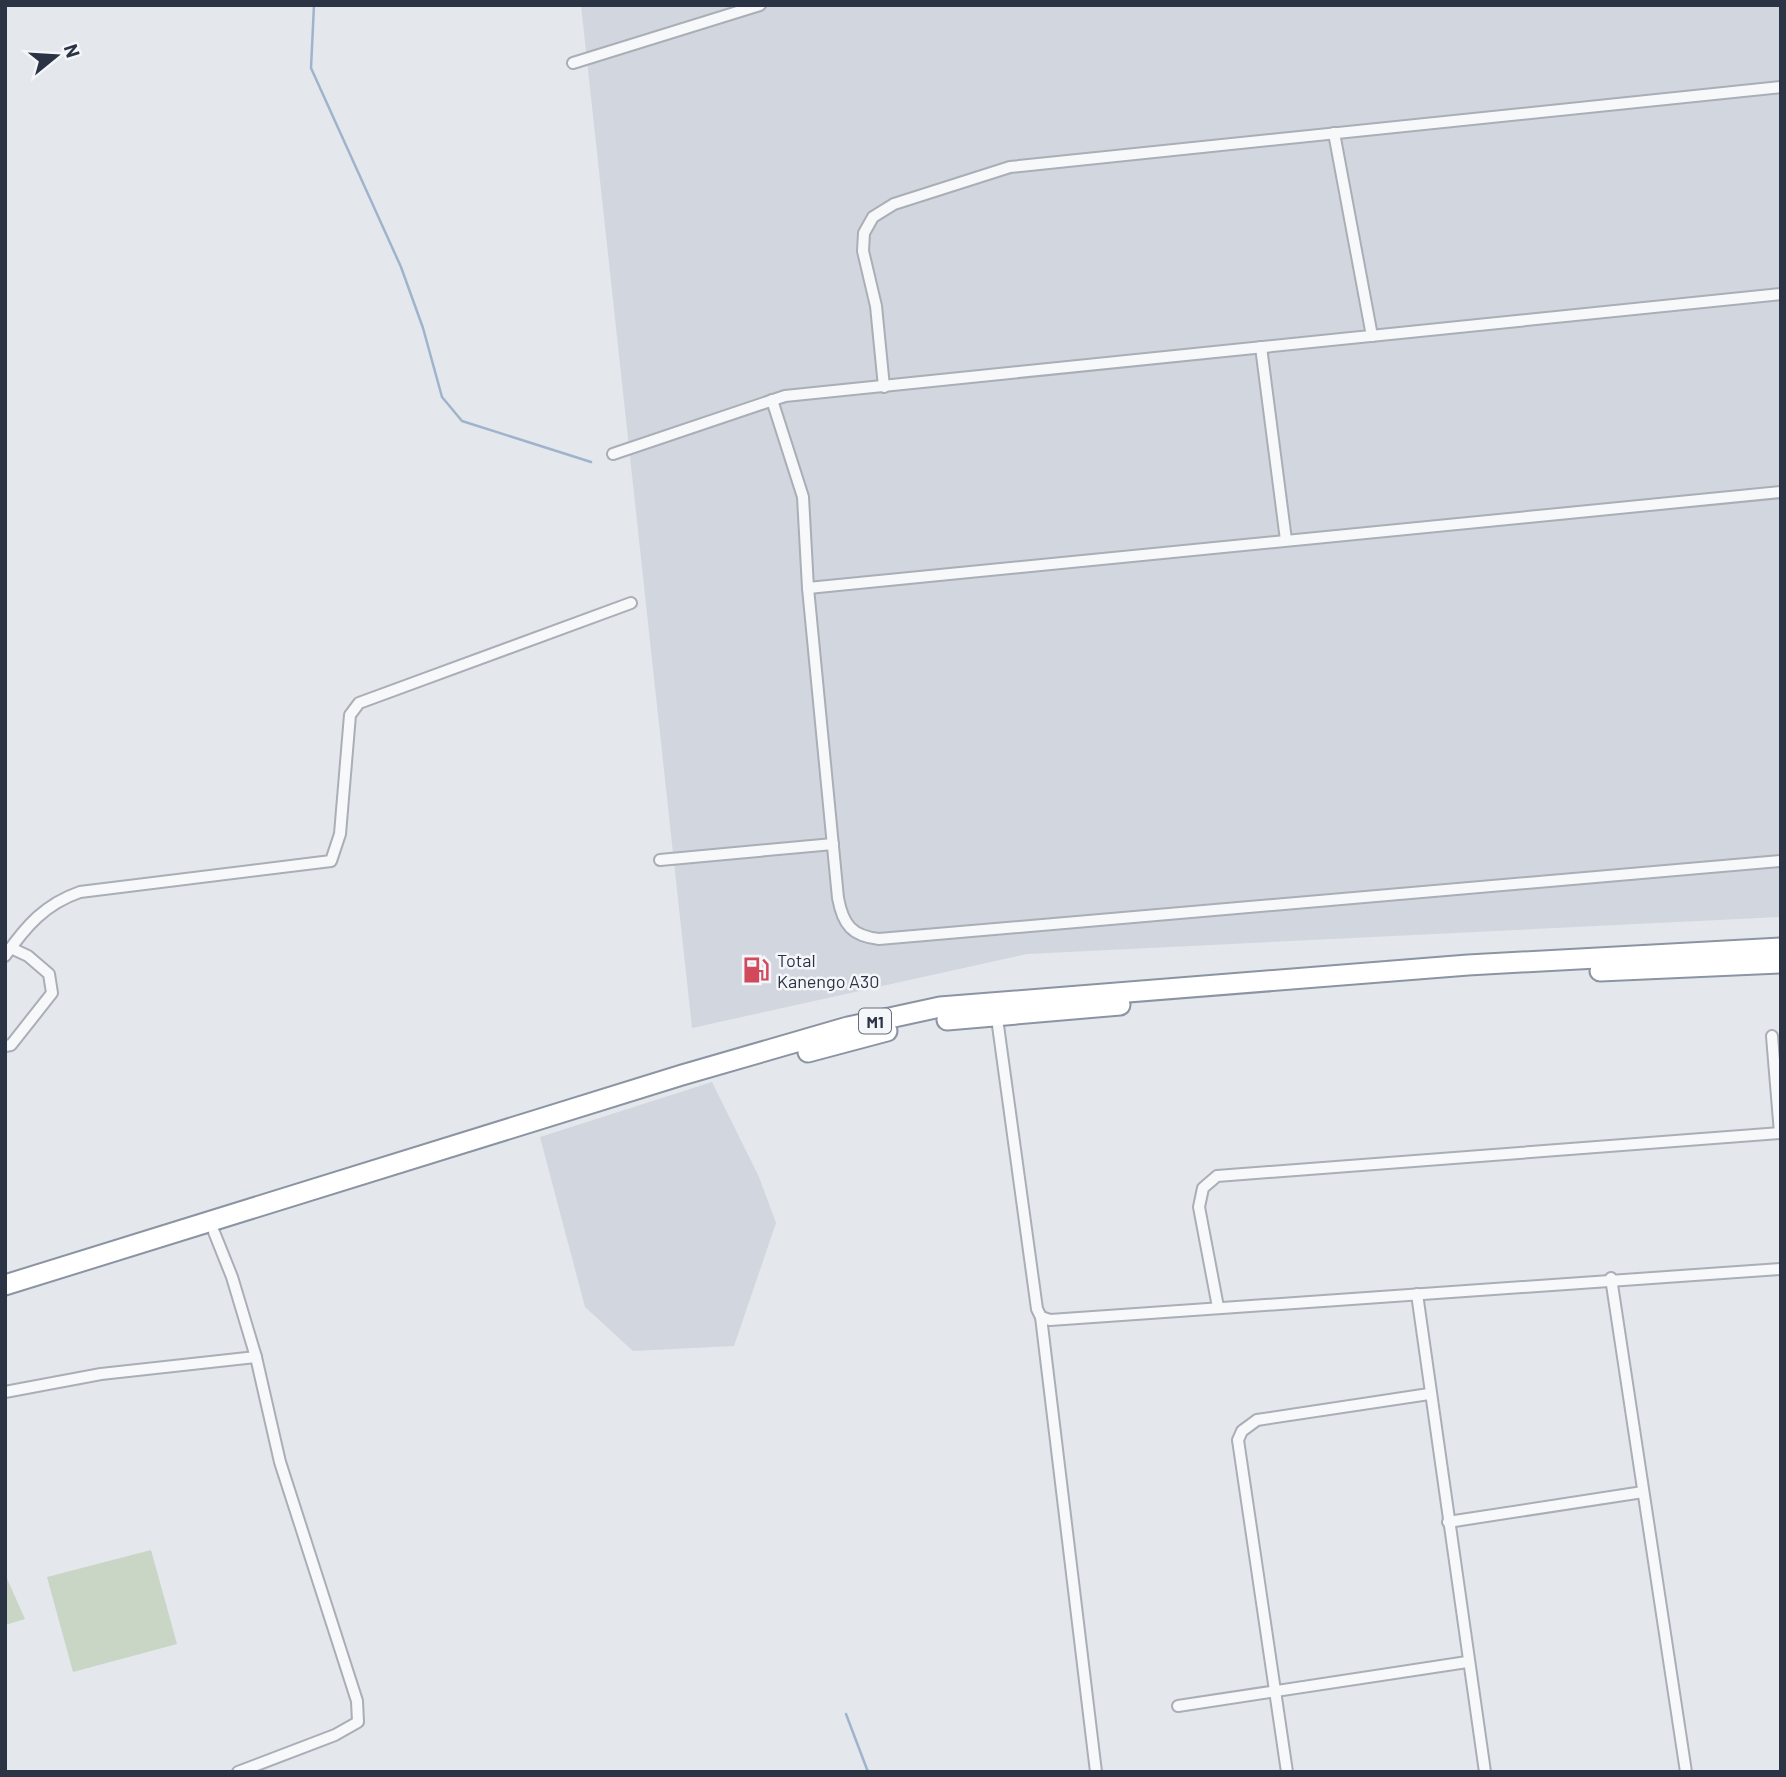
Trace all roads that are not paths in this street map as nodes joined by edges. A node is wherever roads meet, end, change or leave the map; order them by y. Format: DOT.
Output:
graph roads {
  1 [pos="760,5"];
  2 [pos="573,63"];
  3 [pos="1781,87"];
  4 [pos="1334,133"];
  5 [pos="1781,294"];
  6 [pos="1372,336"];
  7 [pos="1261,348"];
  8 [pos="884,387"];
  9 [pos="772,400"];
  10 [pos="613,454"];
  11 [pos="1781,492"];
  12 [pos="1286,540"];
  13 [pos="808,588"];
  14 [pos="631,603"];
  15 [pos="833,844"];
  16 [pos="660,860"];
  17 [pos="1781,860"];
  18 [pos="1781,948"];
  19 [pos="8,952"];
  20 [pos="1781,963"];
  21 [pos="995,1009"];
  22 [pos="1772,1036"];
  23 [pos="5,1046"];
  24 [pos="1780,1133"];
  25 [pos="214,1232"];
  26 [pos="1781,1269"];
  27 [pos="1611,1278"];
  28 [pos="5,1284"];
  29 [pos="1417,1294"];
  30 [pos="5,1296"];
  31 [pos="1217,1307"];
  32 [pos="1041,1317"];
  33 [pos="257,1357"];
  34 [pos="5,1392"];
  35 [pos="1429,1394"];
  36 [pos="1643,1492"];
  37 [pos="1448,1522"];
  38 [pos="1467,1662"];
  39 [pos="1275,1691"];
  40 [pos="1178,1706"];
  41 [pos="237,1772"];
  42 [pos="1096,1772"];
  43 [pos="1287,1772"];
  44 [pos="1485,1772"];
  45 [pos="1686,1772"];
  1 -- 2 [label="street"];
  3 -- 4 [label="street"];
  4 -- 6 [label="street"];
  4 -- 8 [label="street"];
  5 -- 6 [label="street"];
  6 -- 7 [label="street"];
  7 -- 8 [label="street"];
  7 -- 12 [label="street"];
  8 -- 9 [label="street"];
  9 -- 10 [label="street"];
  9 -- 13 [label="street"];
  11 -- 12 [label="street"];
  12 -- 13 [label="street"];
  13 -- 15 [label="street"];
  14 -- 19 [label="street"];
  15 -- 16 [label="street"];
  15 -- 17 [label="street"];
  18 -- 21 [label="highway, M1"];
  19 -- 23 [label="street"];
  20 -- 21 [label="highway, M1"];
  21 -- 25 [label="highway, M1"];
  21 -- 28 [label="highway, M1"];
  21 -- 32 [label="street"];
  22 -- 24 [label="street"];
  24 -- 31 [label="street"];
  25 -- 30 [label="highway, M1"];
  25 -- 33 [label="street"];
  26 -- 27 [label="street"];
  27 -- 29 [label="street"];
  27 -- 36 [label="street"];
  29 -- 31 [label="street"];
  29 -- 35 [label="street"];
  31 -- 32 [label="street"];
  32 -- 42 [label="street"];
  33 -- 34 [label="street"];
  33 -- 41 [label="street"];
  35 -- 37 [label="street"];
  35 -- 39 [label="street"];
  36 -- 37 [label="street"];
  36 -- 45 [label="street"];
  37 -- 38 [label="street"];
  38 -- 39 [label="street"];
  38 -- 44 [label="street"];
  39 -- 40 [label="street"];
  39 -- 43 [label="street"];
}
